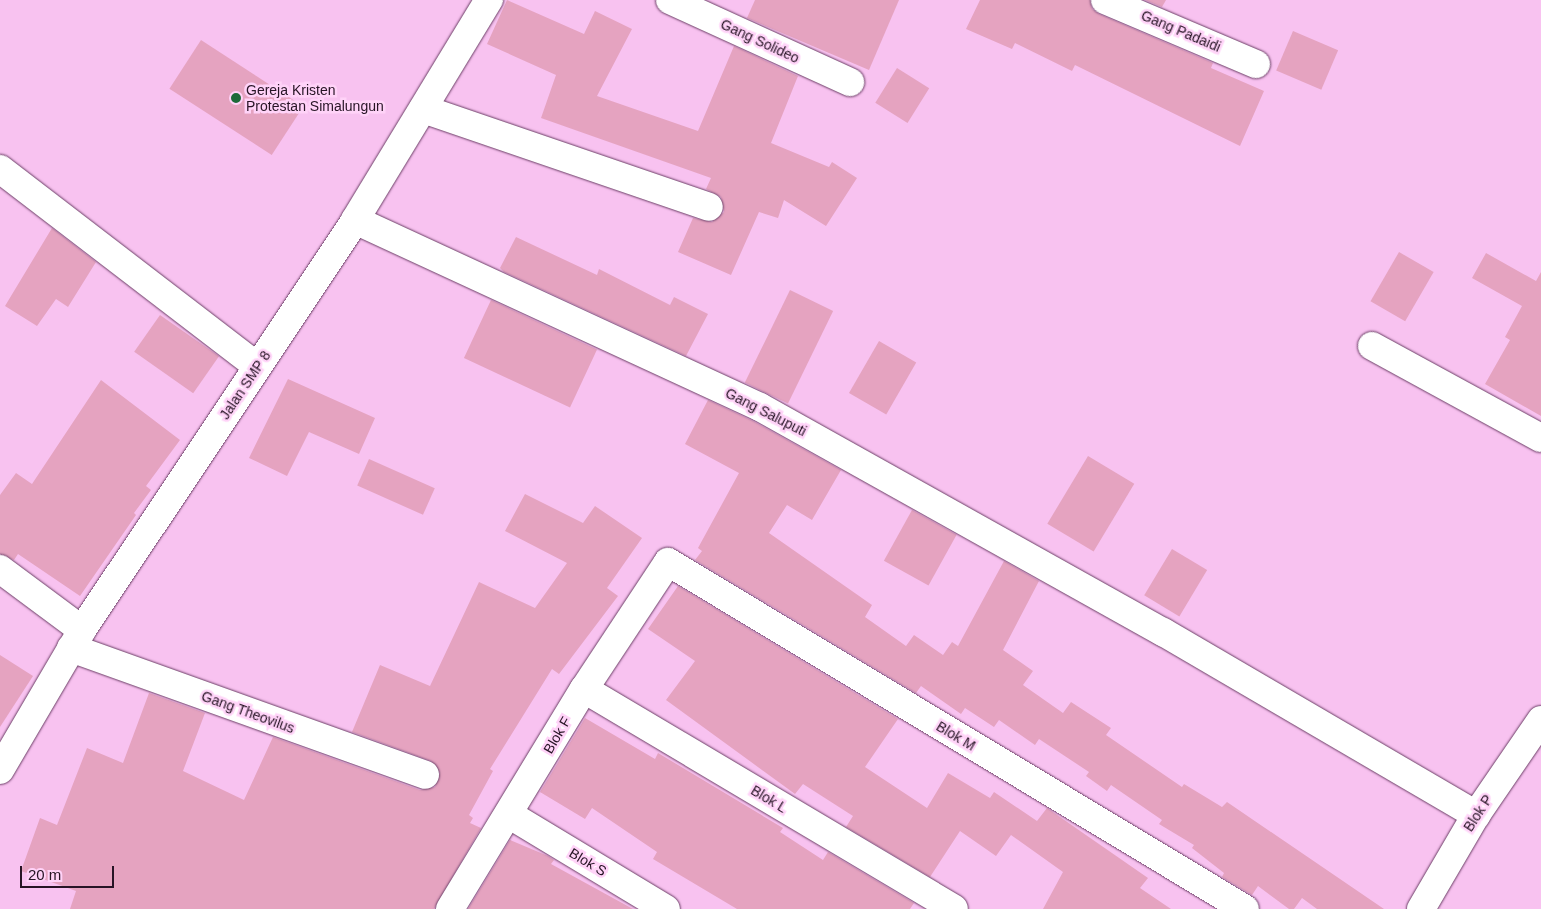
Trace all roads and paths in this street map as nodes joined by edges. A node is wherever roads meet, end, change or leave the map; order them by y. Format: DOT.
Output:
graph roads {
  1 [pos="489,0"];
  2 [pos="670,0"];
  3 [pos="1105,0"];
  4 [pos="1256,64"];
  5 [pos="850,82"];
  6 [pos="423,108"];
  7 [pos="1,172"];
  8 [pos="709,207"];
  9 [pos="355,220"];
  10 [pos="1372,346"];
  11 [pos="257,366"];
  12 [pos="1541,438"];
  13 [pos="668,562"];
  14 [pos="0,569"];
  15 [pos="77,639"];
  16 [pos="584,690"];
  17 [pos="1541,720"];
  18 [pos="0,770"];
  19 [pos="425,775"];
  20 [pos="510,815"];
  21 [pos="1476,815"];
  22 [pos="1227,904"];
  23 [pos="450,909"];
  24 [pos="666,909"];
  25 [pos="954,909"];
  26 [pos="1421,909"];
  1 -- 6 [label="street, Jalan SMP 8"];
  2 -- 5 [label="street, Gang Solideo"];
  3 -- 4 [label="street, Gang Padaidi"];
  6 -- 8 [label="street"];
  6 -- 9 [label="street, Jalan SMP 8"];
  7 -- 11 [label="street"];
  9 -- 11 [label="street, Jalan SMP 8"];
  9 -- 21 [label="street, Gang Saluputi"];
  10 -- 12 [label="street"];
  11 -- 15 [label="street, Jalan SMP 8"];
  13 -- 16 [label="street, Blok F"];
  13 -- 22 [label="street, Blok M"];
  14 -- 15 [label="street, Gang Theovilus"];
  15 -- 18 [label="street, Jalan SMP 8"];
  15 -- 19 [label="street, Gang Theovilus"];
  16 -- 20 [label="street, Blok F"];
  16 -- 25 [label="street, Blok L"];
  17 -- 21 [label="street, Blok P"];
  20 -- 23 [label="street, Blok F"];
  20 -- 24 [label="street, Blok S"];
  21 -- 26 [label="street, Blok P"];
}
